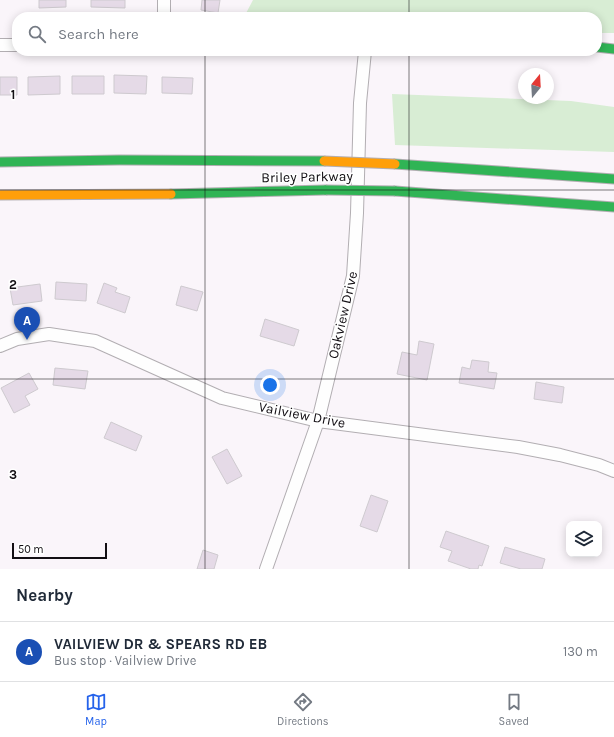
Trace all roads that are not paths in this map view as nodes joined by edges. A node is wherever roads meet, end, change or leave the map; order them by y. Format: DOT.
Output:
graph roads {
  1 [pos="164,0"];
  2 [pos="164,12"];
  3 [pos="0,45"];
  4 [pos="12,45"];
  5 [pos="602,48"];
  6 [pos="614,49"];
  7 [pos="365,56"];
  8 [pos="0,162"];
  9 [pos="614,179"];
  10 [pos="0,194"];
  11 [pos="614,207"];
  12 [pos="0,346"];
  13 [pos="318,421"];
  14 [pos="614,471"];
  15 [pos="266,569"];
  1 -- 2 [label="street"];
  3 -- 4 [label="street"];
  5 -- 6 [label="main road"];
  7 -- 13 [label="street, Oakview Drive"];
  8 -- 9 [label="main road, Briley Parkway, bridge"];
  10 -- 11 [label="main road, Briley Parkway, bridge"];
  12 -- 13 [label="street, Vailview Drive"];
  13 -- 14 [label="street, Vailview Drive"];
  13 -- 15 [label="street, Oakview Drive"];
}
